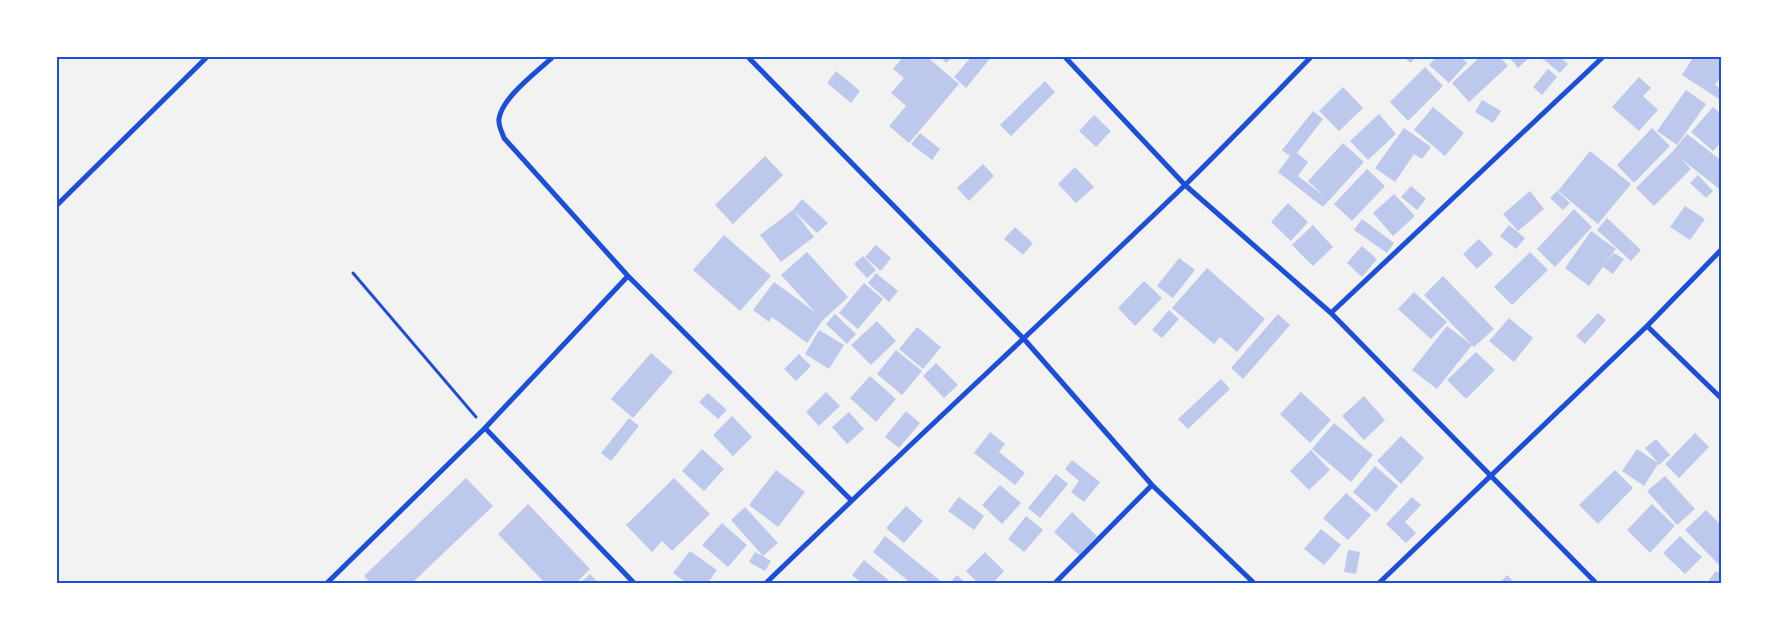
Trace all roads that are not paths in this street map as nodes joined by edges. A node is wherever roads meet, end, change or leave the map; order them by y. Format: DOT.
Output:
graph roads {
  1 [pos="208,56"];
  2 [pos="554,56"];
  3 [pos="748,56"];
  4 [pos="1064,56"];
  5 [pos="1312,56"];
  6 [pos="1604,56"];
  7 [pos="1185,185"];
  8 [pos="56,206"];
  9 [pos="1722,250"];
  10 [pos="628,276"];
  11 [pos="1331,313"];
  12 [pos="1647,326"];
  13 [pos="1024,339"];
  14 [pos="1722,399"];
  15 [pos="485,428"];
  16 [pos="1492,475"];
  17 [pos="1152,485"];
  18 [pos="851,500"];
  19 [pos="326,584"];
  20 [pos="635,584"];
  21 [pos="765,584"];
  22 [pos="1054,584"];
  23 [pos="1256,584"];
  24 [pos="1378,584"];
  25 [pos="1597,584"];
  1 -- 8 [label="street"];
  2 -- 10 [label="street"];
  3 -- 13 [label="street"];
  4 -- 7 [label="street"];
  5 -- 7 [label="street"];
  6 -- 11 [label="street"];
  7 -- 11 [label="street"];
  7 -- 13 [label="street"];
  9 -- 12 [label="street"];
  10 -- 15 [label="street"];
  10 -- 18 [label="street"];
  11 -- 16 [label="street"];
  12 -- 14 [label="street"];
  12 -- 16 [label="street"];
  13 -- 17 [label="street"];
  13 -- 18 [label="street"];
  15 -- 19 [label="street"];
  15 -- 20 [label="street"];
  16 -- 24 [label="street"];
  16 -- 25 [label="street"];
  17 -- 22 [label="street"];
  17 -- 23 [label="street"];
  18 -- 21 [label="street"];
}
